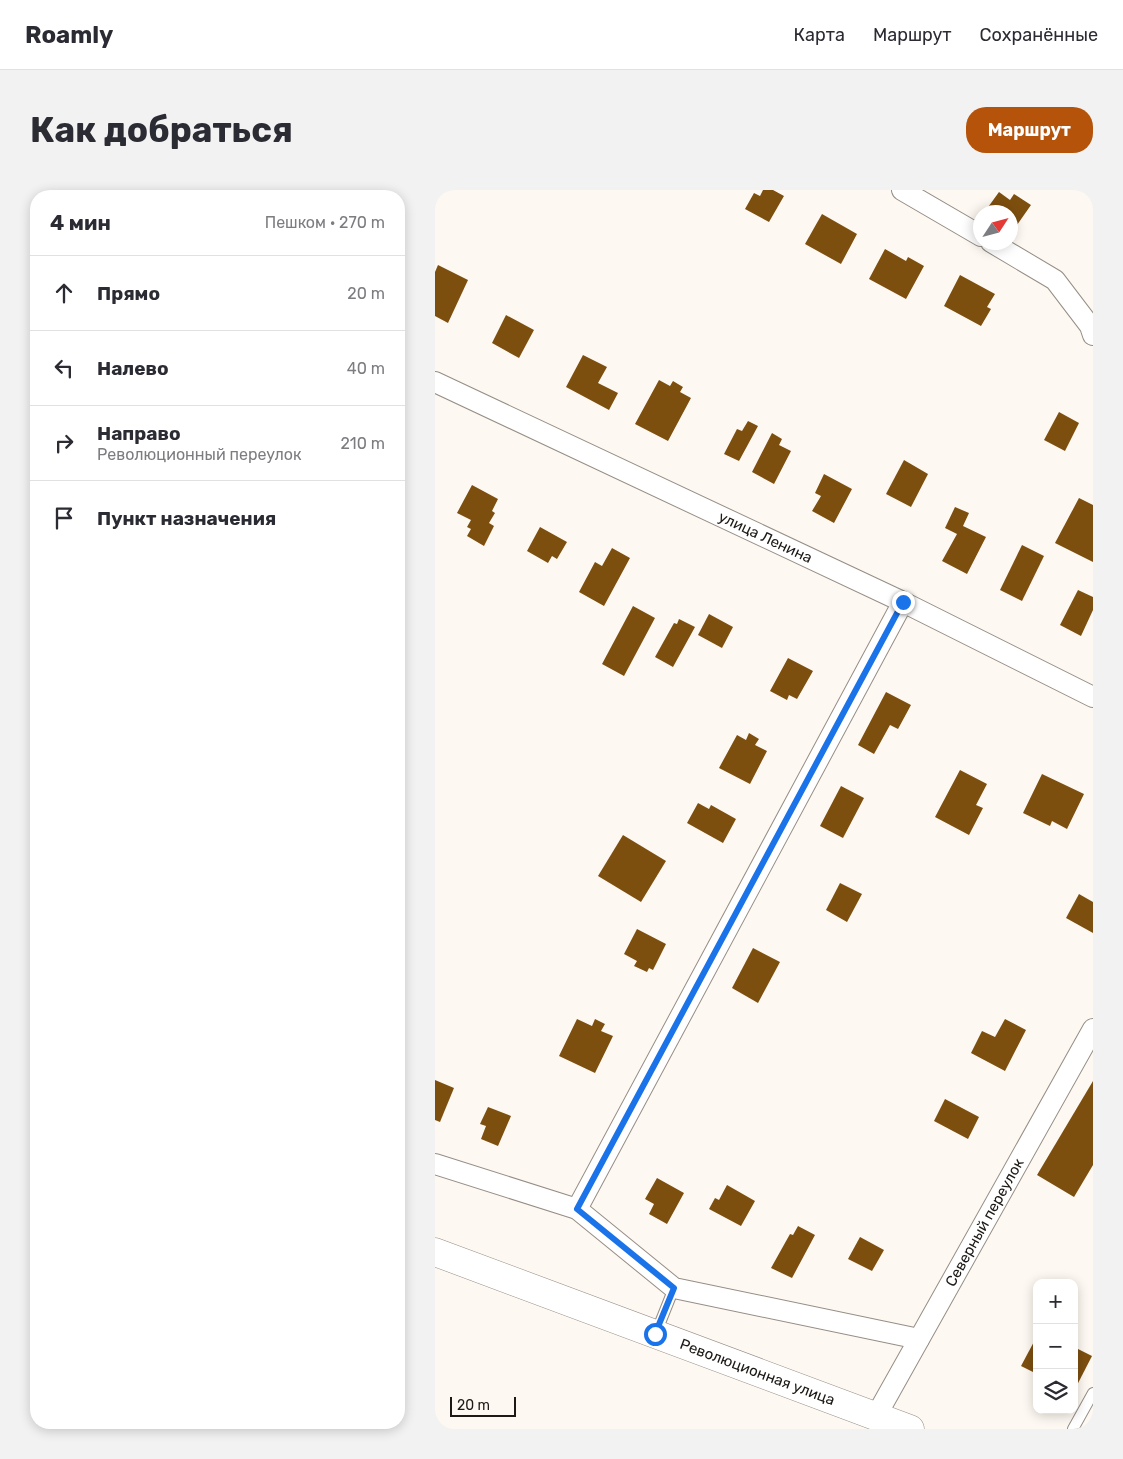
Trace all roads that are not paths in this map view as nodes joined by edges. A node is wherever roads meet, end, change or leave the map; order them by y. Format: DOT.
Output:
graph roads {
  1 [pos="902,190"];
  2 [pos="973,231"];
  3 [pos="1004,250"];
  4 [pos="1093,335"];
  5 [pos="435,382"];
  6 [pos="903,602"];
  7 [pos="1093,697"];
  8 [pos="1093,1028"];
  9 [pos="435,1164"];
  10 [pos="577,1209"];
  11 [pos="435,1252"];
  12 [pos="674,1288"];
  13 [pos="655,1334"];
  14 [pos="919,1339"];
  15 [pos="1093,1392"];
  16 [pos="894,1424"];
  17 [pos="1073,1429"];
  1 -- 2 [label="street"];
  3 -- 4 [label="street"];
  5 -- 6 [label="street, улица Ленина"];
  6 -- 7 [label="street, улица Ленина"];
  6 -- 10 [label="street"];
  8 -- 14 [label="street, Северный переулок"];
  9 -- 10 [label="street"];
  10 -- 12 [label="street"];
  11 -- 13 [label="main road, Революционная улица"];
  12 -- 13 [label="lane"];
  12 -- 14 [label="street"];
  13 -- 16 [label="main road, Революционная улица"];
  14 -- 16 [label="street, Северный переулок"];
  15 -- 17 [label="lane"];
}
